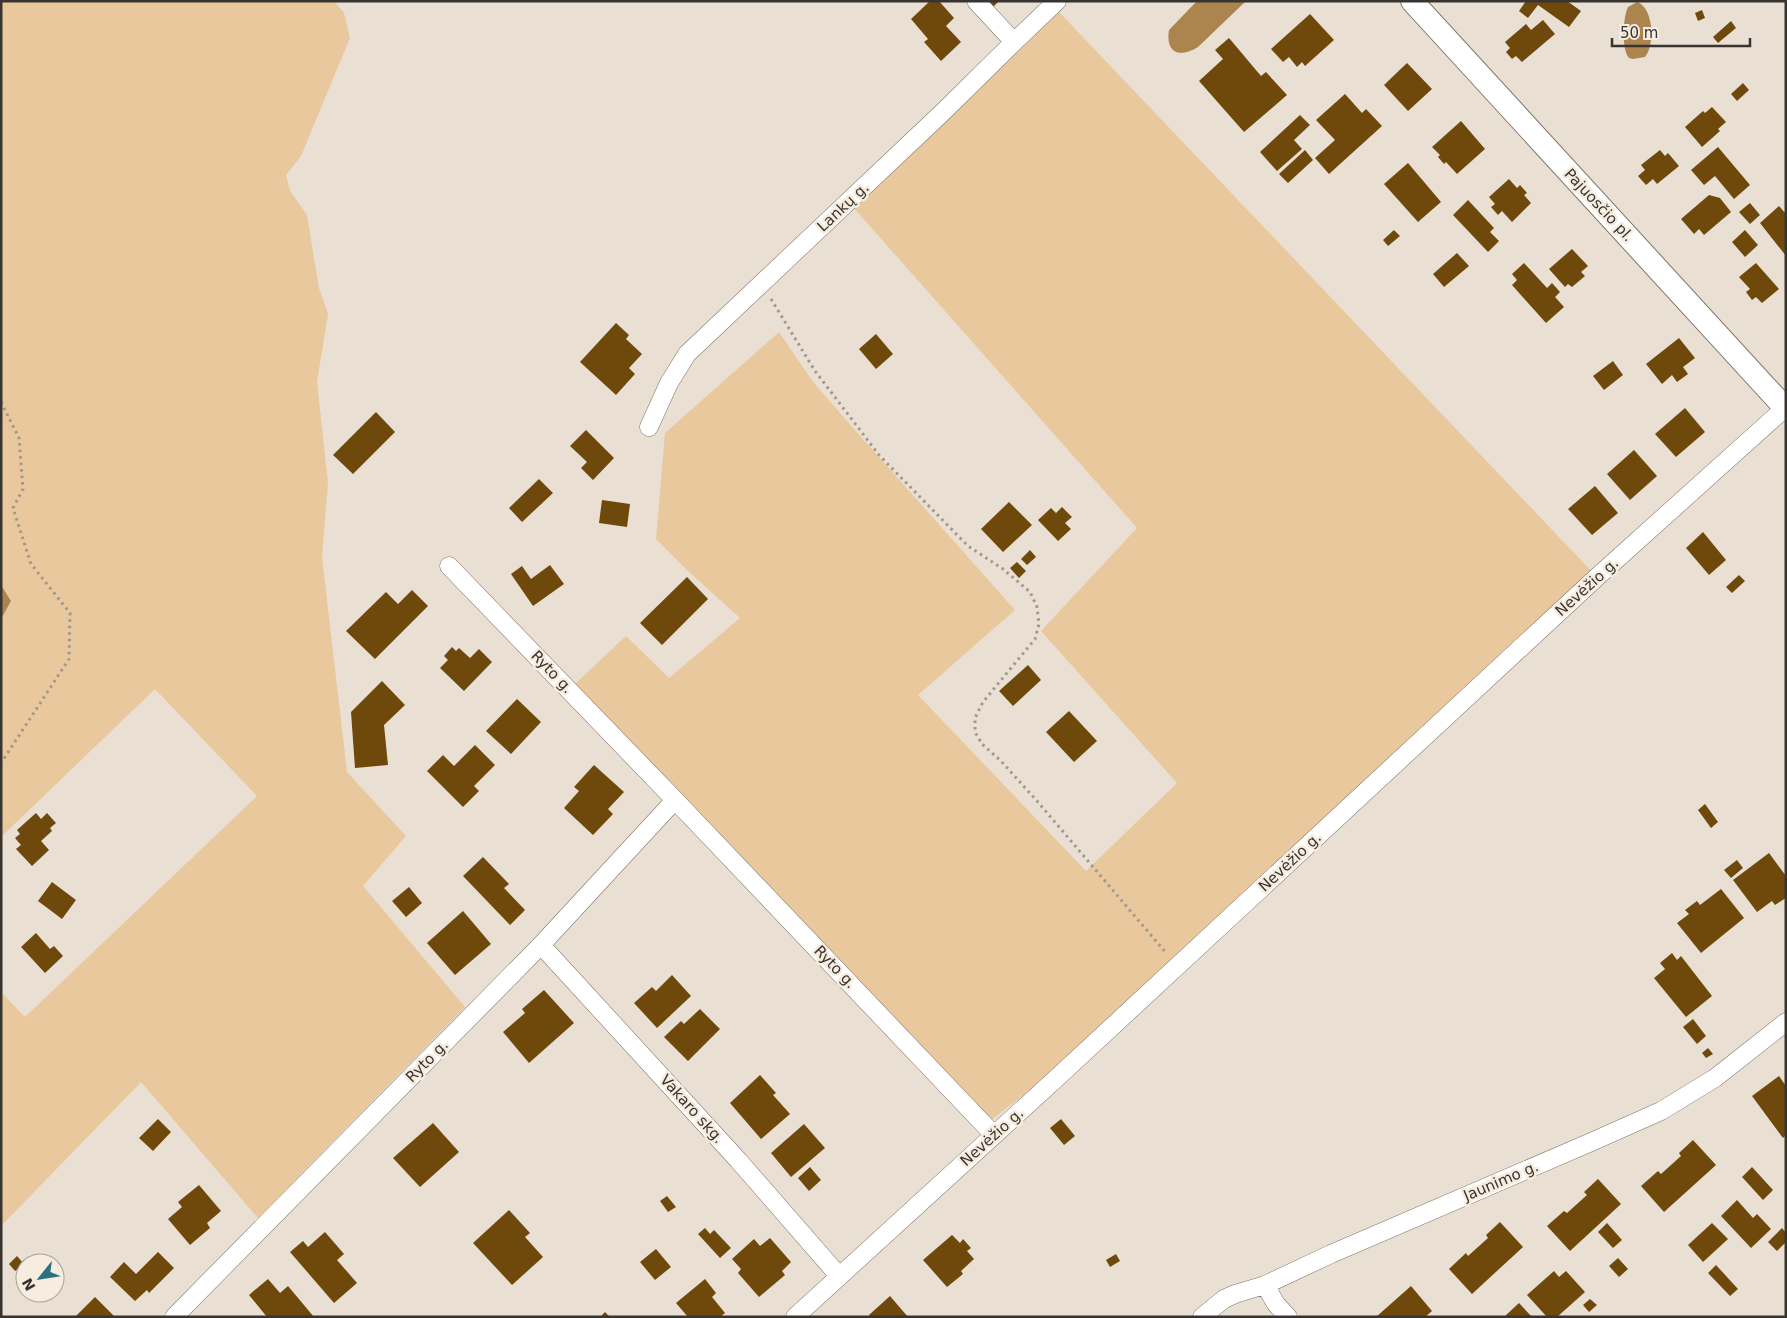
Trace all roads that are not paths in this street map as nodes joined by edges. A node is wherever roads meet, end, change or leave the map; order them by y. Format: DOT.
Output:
graph roads {
  1 [pos="976,1"];
  2 [pos="1057,1"];
  3 [pos="1412,1"];
  4 [pos="1014,42"];
  5 [pos="1786,408"];
  6 [pos="648,427"];
  7 [pos="449,566"];
  8 [pos="675,800"];
  9 [pos="541,944"];
  10 [pos="1786,1022"];
  11 [pos="994,1135"];
  12 [pos="839,1276"];
  13 [pos="1265,1285"];
  14 [pos="174,1317"];
  15 [pos="794,1317"];
  16 [pos="1202,1317"];
  17 [pos="1288,1317"];
  1 -- 4 [label="street"];
  2 -- 4 [label="street, Lankų g."];
  3 -- 5 [label="main road, Pajuosčio pl."];
  4 -- 6 [label="street, Lankų g."];
  5 -- 11 [label="street, Nevėžio g."];
  7 -- 8 [label="street, Ryto g."];
  8 -- 9 [label="street, Ryto g."];
  8 -- 11 [label="street, Ryto g."];
  9 -- 12 [label="street, Vakaro skg."];
  9 -- 14 [label="street, Ryto g."];
  10 -- 13 [label="street, Jaunimo g."];
  11 -- 12 [label="street, Nevėžio g."];
  12 -- 15 [label="street, Nevėžio g."];
  13 -- 16 [label="street, Jaunimo g."];
  13 -- 17 [label="street"];
}
